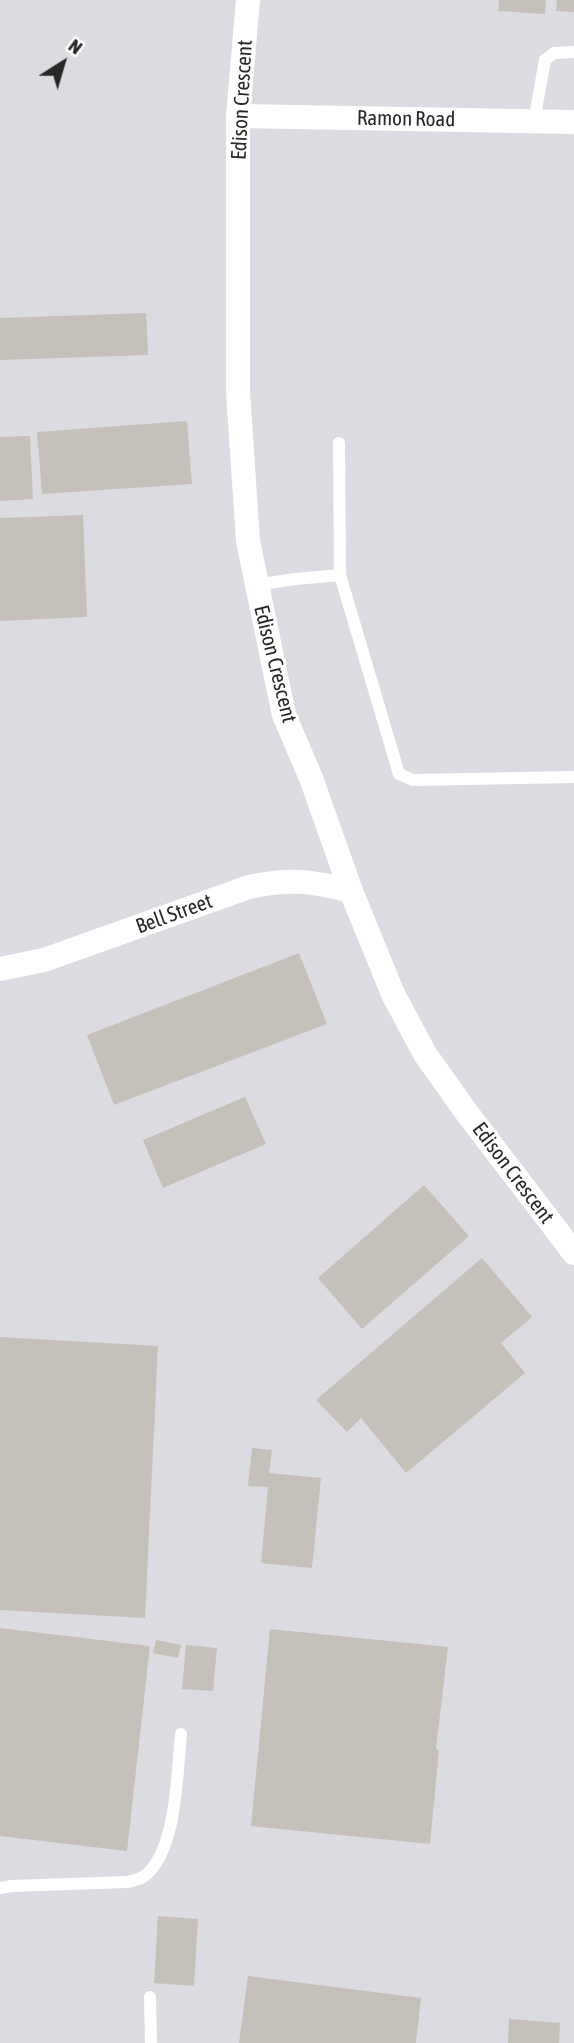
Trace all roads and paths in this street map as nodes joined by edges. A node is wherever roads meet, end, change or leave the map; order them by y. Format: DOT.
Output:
graph roads {
  1 [pos="248,0"];
  2 [pos="574,52"];
  3 [pos="238,116"];
  4 [pos="534,121"];
  5 [pos="574,122"];
  6 [pos="339,443"];
  7 [pos="340,575"];
  8 [pos="256,585"];
  9 [pos="574,777"];
  10 [pos="351,891"];
  11 [pos="0,970"];
  12 [pos="574,1253"];
  13 [pos="181,1734"];
  14 [pos="0,1888"];
  15 [pos="150,1997"];
  16 [pos="151,2043"];
  1 -- 3 [label="street, Edison Crescent"];
  2 -- 4 [label="lane"];
  3 -- 4 [label="street, Ramon Road"];
  3 -- 8 [label="street, Edison Crescent"];
  4 -- 5 [label="street, Ramon Road"];
  6 -- 7 [label="lane"];
  7 -- 8 [label="lane"];
  7 -- 9 [label="lane"];
  8 -- 10 [label="street, Edison Crescent"];
  10 -- 11 [label="street, Bell Street"];
  10 -- 12 [label="street, Edison Crescent"];
  13 -- 14 [label="lane"];
  15 -- 16 [label="lane"];
}
